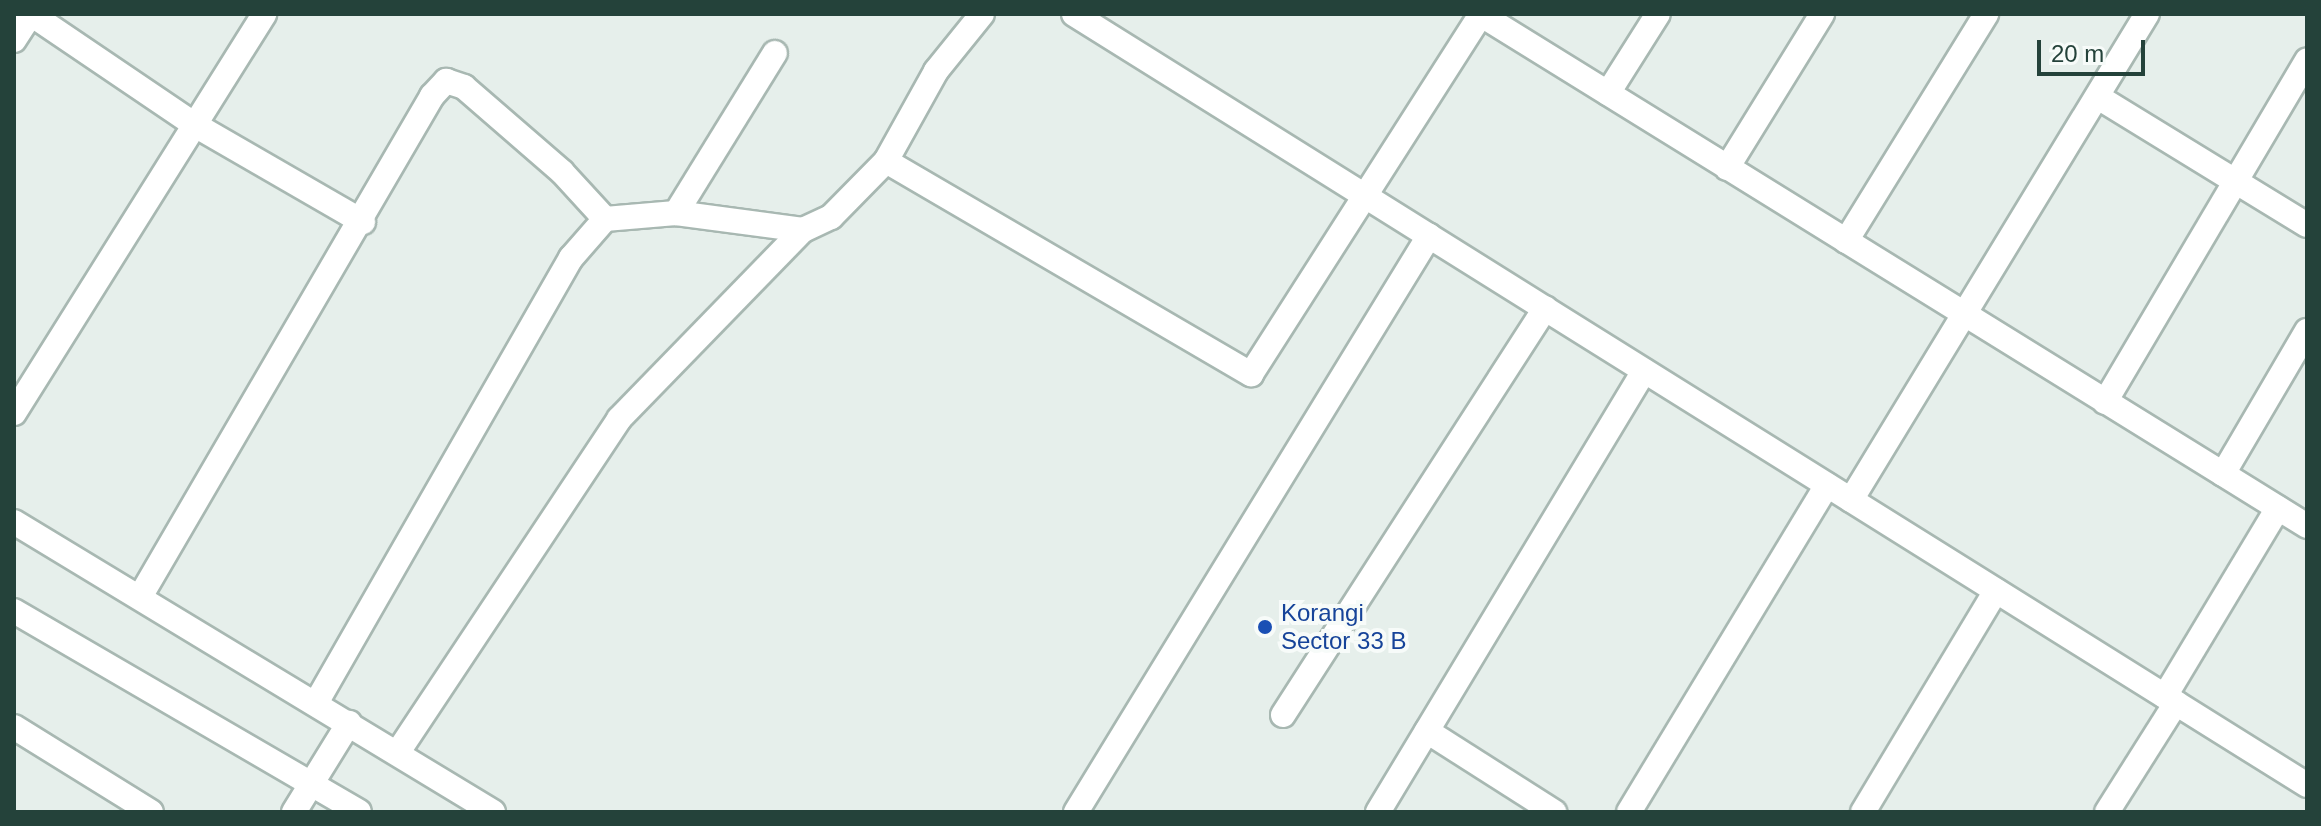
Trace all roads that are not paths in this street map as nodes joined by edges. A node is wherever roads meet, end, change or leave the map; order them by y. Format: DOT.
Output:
graph roads {
  1 [pos="31,14"];
  2 [pos="264,14"];
  3 [pos="982,14"];
  4 [pos="1480,14"];
  5 [pos="1658,14"];
  6 [pos="1822,14"];
  7 [pos="1986,14"];
  8 [pos="2147,14"];
  9 [pos="1076,15"];
  10 [pos="14,40"];
  11 [pos="775,53"];
  12 [pos="2307,60"];
  13 [pos="1608,93"];
  14 [pos="2098,97"];
  15 [pos="195,125"];
  16 [pos="886,161"];
  17 [pos="1727,168"];
  18 [pos="2235,180"];
  19 [pos="1363,194"];
  20 [pos="676,213"];
  21 [pos="605,219"];
  22 [pos="363,222"];
  23 [pos="2307,225"];
  24 [pos="803,230"];
  25 [pos="1429,236"];
  26 [pos="1846,241"];
  27 [pos="1545,308"];
  28 [pos="1966,316"];
  29 [pos="2307,331"];
  30 [pos="1644,371"];
  31 [pos="2105,402"];
  32 [pos="14,413"];
  33 [pos="2223,474"];
  34 [pos="1827,485"];
  35 [pos="1851,500"];
  36 [pos="2278,508"];
  37 [pos="14,522"];
  38 [pos="2307,526"];
  39 [pos="1996,591"];
  40 [pos="140,597"];
  41 [pos="14,611"];
  42 [pos="2170,699"];
  43 [pos="316,703"];
  44 [pos="1283,715"];
  45 [pos="349,723"];
  46 [pos="14,727"];
  47 [pos="1427,731"];
  48 [pos="398,752"];
  49 [pos="312,782"];
  50 [pos="2307,785"];
  51 [pos="151,812"];
  52 [pos="294,812"];
  53 [pos="359,812"];
  54 [pos="493,812"];
  55 [pos="1076,812"];
  56 [pos="1378,812"];
  57 [pos="1554,812"];
  58 [pos="1629,812"];
  59 [pos="1863,812"];
  60 [pos="2107,812"];
  1 -- 10 [label="street"];
  1 -- 15 [label="street"];
  2 -- 15 [label="street"];
  3 -- 16 [label="street"];
  4 -- 13 [label="street"];
  4 -- 19 [label="street"];
  5 -- 13 [label="street"];
  6 -- 17 [label="street"];
  7 -- 26 [label="street"];
  8 -- 14 [label="street"];
  9 -- 19 [label="street"];
  11 -- 20 [label="street"];
  12 -- 18 [label="street"];
  13 -- 17 [label="street"];
  14 -- 18 [label="street"];
  14 -- 28 [label="street"];
  15 -- 22 [label="street"];
  15 -- 32 [label="street"];
  16 -- 19 [label="street"];
  16 -- 24 [label="street"];
  17 -- 26 [label="street"];
  18 -- 23 [label="street"];
  18 -- 31 [label="street"];
  19 -- 25 [label="street"];
  20 -- 21 [label="street"];
  20 -- 24 [label="street"];
  21 -- 22 [label="street"];
  21 -- 43 [label="street"];
  22 -- 40 [label="street"];
  24 -- 48 [label="street"];
  25 -- 27 [label="street"];
  25 -- 55 [label="street"];
  26 -- 28 [label="street"];
  27 -- 30 [label="street"];
  27 -- 44 [label="street"];
  28 -- 31 [label="street"];
  28 -- 35 [label="street"];
  29 -- 33 [label="street"];
  30 -- 34 [label="street"];
  30 -- 47 [label="street"];
  31 -- 33 [label="street"];
  33 -- 36 [label="street"];
  34 -- 35 [label="street"];
  34 -- 58 [label="street"];
  35 -- 39 [label="street"];
  36 -- 38 [label="street"];
  36 -- 42 [label="street"];
  37 -- 40 [label="street"];
  39 -- 42 [label="street"];
  39 -- 59 [label="street"];
  40 -- 43 [label="street"];
  41 -- 49 [label="street"];
  42 -- 50 [label="street"];
  42 -- 60 [label="street"];
  43 -- 45 [label="street"];
  45 -- 48 [label="street"];
  45 -- 49 [label="street"];
  46 -- 51 [label="street"];
  47 -- 56 [label="street"];
  47 -- 57 [label="street"];
  48 -- 54 [label="street"];
  49 -- 52 [label="street"];
  49 -- 53 [label="street"];
}
